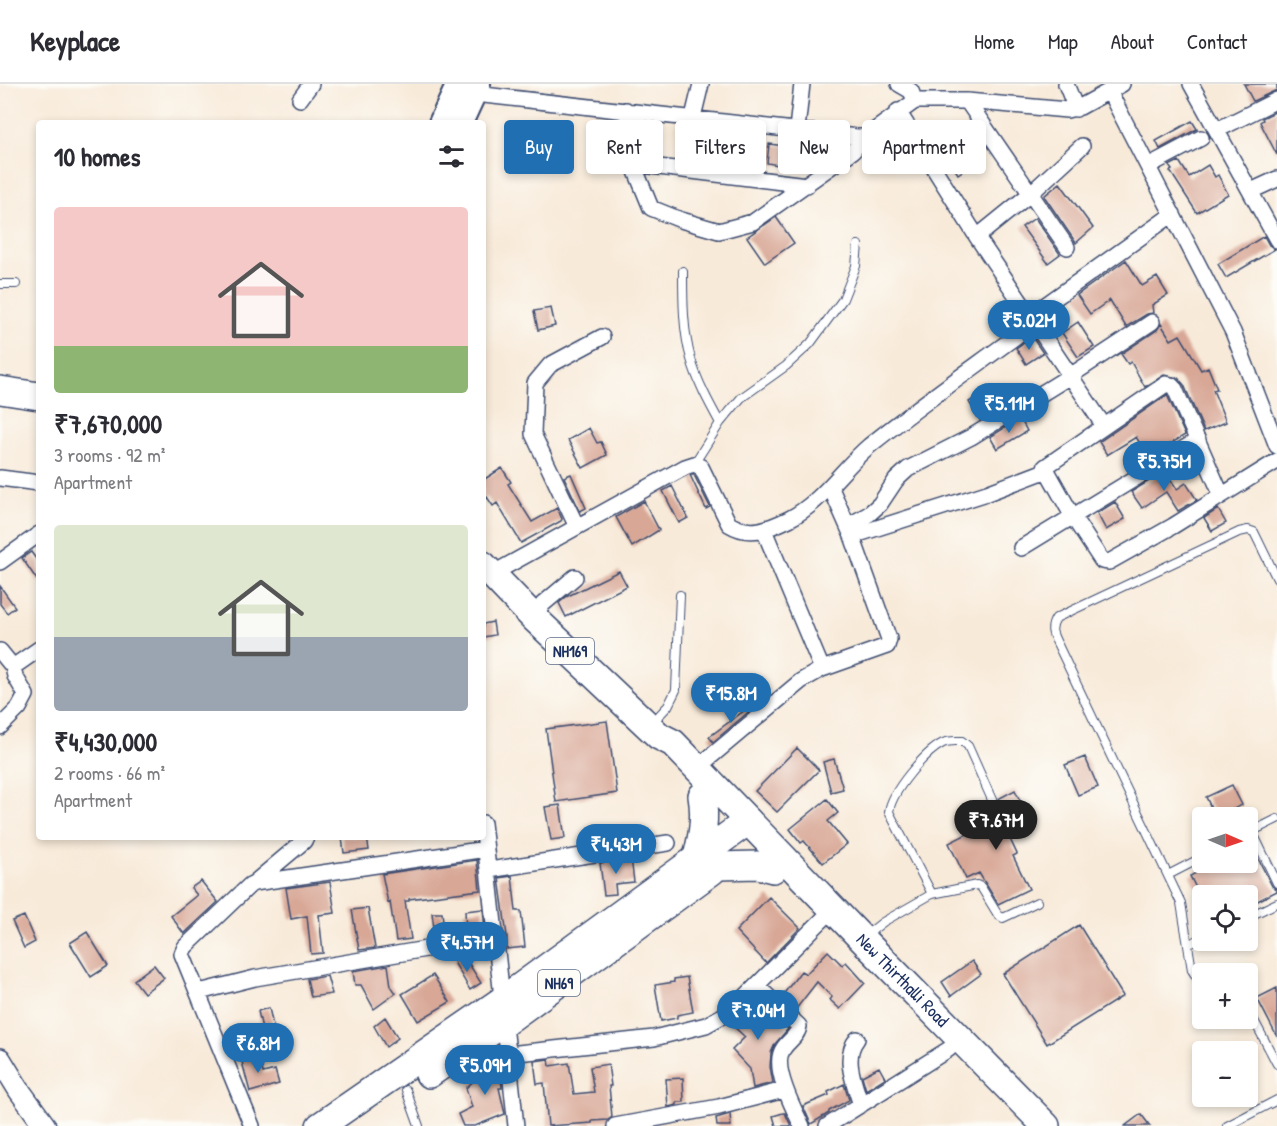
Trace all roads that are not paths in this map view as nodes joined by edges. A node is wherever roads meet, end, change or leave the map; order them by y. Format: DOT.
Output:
graph roads {
  1 [pos="311,84"];
  2 [pos="701,84"];
  3 [pos="802,84"];
  4 [pos="1065,84"];
  5 [pos="1191,84"];
  6 [pos="1118,86"];
  7 [pos="471,87"];
  8 [pos="911,90"];
  9 [pos="300,99"];
  10 [pos="967,100"];
  11 [pos="1277,100"];
  12 [pos="1076,109"];
  13 [pos="626,110"];
  14 [pos="898,111"];
  15 [pos="693,117"];
  16 [pos="443,120"];
  17 [pos="462,120"];
  18 [pos="627,120"];
  19 [pos="798,120"];
  20 [pos="886,120"];
  21 [pos="778,127"];
  22 [pos="1217,130"];
  23 [pos="1201,138"];
  24 [pos="862,140"];
  25 [pos="1082,146"];
  26 [pos="1148,166"];
  27 [pos="663,168"];
  28 [pos="638,174"];
  29 [pos="1277,178"];
  30 [pos="807,185"];
  31 [pos="1251,191"];
  32 [pos="1030,194"];
  33 [pos="1173,214"];
  34 [pos="977,237"];
  35 [pos="1277,240"];
  36 [pos="858,245"];
  37 [pos="1067,247"];
  38 [pos="683,271"];
  39 [pos="0,284"];
  40 [pos="16,284"];
  41 [pos="1032,320"];
  42 [pos="1152,322"];
  43 [pos="602,336"];
  44 [pos="1070,376"];
  45 [pos="0,390"];
  46 [pos="36,396"];
  47 [pos="720,423"];
  48 [pos="1104,426"];
  49 [pos="1198,440"];
  50 [pos="1277,446"];
  51 [pos="1277,461"];
  52 [pos="694,464"];
  53 [pos="1045,471"];
  54 [pos="0,478"];
  55 [pos="36,483"];
  56 [pos="830,486"];
  57 [pos="1221,494"];
  58 [pos="1073,518"];
  59 [pos="577,526"];
  60 [pos="764,530"];
  61 [pos="850,531"];
  62 [pos="36,536"];
  63 [pos="1021,548"];
  64 [pos="0,562"];
  65 [pos="487,569"];
  66 [pos="575,577"];
  67 [pos="1277,579"];
  68 [pos="680,595"];
  69 [pos="534,618"];
  70 [pos="0,651"];
  71 [pos="36,651"];
  72 [pos="13,667"];
  73 [pos="822,669"];
  74 [pos="0,727"];
  75 [pos="654,731"];
  76 [pos="698,768"];
  77 [pos="702,796"];
  78 [pos="997,811"];
  79 [pos="1277,819"];
  80 [pos="1258,828"];
  81 [pos="748,833"];
  82 [pos="304,840"];
  83 [pos="485,840"];
  84 [pos="668,843"];
  85 [pos="1258,847"];
  86 [pos="486,849"];
  87 [pos="1192,863"];
  88 [pos="707,864"];
  89 [pos="772,869"];
  90 [pos="489,870"];
  91 [pos="1168,875"];
  92 [pos="255,883"];
  93 [pos="1277,883"];
  94 [pos="932,894"];
  95 [pos="1037,902"];
  96 [pos="1277,903"];
  97 [pos="1258,912"];
  98 [pos="823,919"];
  99 [pos="497,937"];
  100 [pos="862,939"];
  101 [pos="1192,943"];
  102 [pos="1189,944"];
  103 [pos="1192,970"];
  104 [pos="757,986"];
  105 [pos="199,992"];
  106 [pos="503,1012"];
  107 [pos="1258,1028"];
  108 [pos="857,1039"];
  109 [pos="949,1049"];
  110 [pos="509,1054"];
  111 [pos="0,1059"];
  112 [pos="1277,1065"];
  113 [pos="406,1090"];
  114 [pos="784,1090"];
  115 [pos="1277,1100"];
  116 [pos="861,1105"];
  117 [pos="45,1126"];
  118 [pos="252,1126"];
  119 [pos="320,1126"];
  120 [pos="354,1126"];
  121 [pos="419,1126"];
  122 [pos="516,1126"];
  123 [pos="615,1126"];
  124 [pos="802,1126"];
  125 [pos="827,1126"];
  126 [pos="1023,1126"];
  127 [pos="1046,1126"];
  128 [pos="1227,1126"];
  1 -- 9 [label="street"];
  2 -- 15 [label="street"];
  3 -- 19 [label="street"];
  4 -- 12 [label="street"];
  5 -- 22 [label="street"];
  6 -- 12 [label="street"];
  6 -- 26 [label="street"];
  7 -- 13 [label="street"];
  7 -- 16 [label="main road"];
  7 -- 17 [label="main road"];
  8 -- 10 [label="street"];
  8 -- 14 [label="street"];
  10 -- 12 [label="street"];
  10 -- 32 [label="street"];
  11 -- 22 [label="street"];
  13 -- 15 [label="street"];
  13 -- 18 [label="street"];
  14 -- 20 [label="street"];
  14 -- 34 [label="street"];
  15 -- 21 [label="street"];
  22 -- 31 [label="street"];
  23 -- 26 [label="street"];
  24 -- 30 [label="street"];
  25 -- 32 [label="street"];
  26 -- 33 [label="street"];
  27 -- 30 [label="street"];
  28 -- 30 [label="street"];
  29 -- 31 [label="street"];
  31 -- 35 [label="street"];
  32 -- 34 [label="street"];
  32 -- 37 [label="street"];
  33 -- 41 [label="street"];
  33 -- 50 [label="street"];
  34 -- 41 [label="street"];
  36 -- 47 [label="lane"];
  38 -- 47 [label="lane"];
  39 -- 40 [label="lane"];
  41 -- 44 [label="street"];
  41 -- 56 [label="street"];
  42 -- 44 [label="street"];
  43 -- 59 [label="street"];
  44 -- 48 [label="street"];
  44 -- 61 [label="street"];
  45 -- 46 [label="highway"];
  47 -- 52 [label="lane"];
  48 -- 49 [label="street"];
  48 -- 53 [label="street"];
  49 -- 57 [label="street"];
  49 -- 58 [label="street"];
  51 -- 57 [label="street"];
  52 -- 59 [label="street"];
  52 -- 60 [label="street"];
  53 -- 58 [label="street"];
  53 -- 61 [label="street"];
  54 -- 55 [label="street"];
  56 -- 60 [label="street"];
  56 -- 61 [label="street"];
  57 -- 58 [label="street"];
  58 -- 63 [label="street"];
  59 -- 65 [label="street"];
  60 -- 73 [label="street"];
  61 -- 73 [label="street"];
  62 -- 64 [label="street"];
  65 -- 69 [label="highway, NH169"];
  66 -- 69 [label="street"];
  67 -- 91 [label="lane"];
  68 -- 75 [label="lane"];
  69 -- 75 [label="highway, NH169"];
  70 -- 72 [label="street"];
  71 -- 72 [label="street"];
  72 -- 74 [label="street"];
  73 -- 76 [label="street"];
  75 -- 76 [label="highway, NH169"];
  75 -- 77 [label="highway, NH169"];
  76 -- 81 [label="highway, NH169"];
  77 -- 81 [label="highway, NH169"];
  77 -- 88 [label="highway"];
  78 -- 94 [label="lane"];
  79 -- 80 [label="lane"];
  81 -- 88 [label="highway, NH69"];
  81 -- 89 [label="highway"];
  81 -- 100 [label="highway, New Thirthalli Road"];
  82 -- 92 [label="street"];
  83 -- 86 [label="street"];
  84 -- 90 [label="street"];
  85 -- 93 [label="lane"];
  86 -- 90 [label="street"];
  86 -- 92 [label="street"];
  87 -- 91 [label="lane"];
  88 -- 89 [label="highway"];
  88 -- 106 [label="highway, NH69"];
  89 -- 98 [label="highway"];
  90 -- 99 [label="street"];
  91 -- 102 [label="lane"];
  92 -- 105 [label="street"];
  94 -- 95 [label="lane"];
  94 -- 100 [label="lane"];
  96 -- 97 [label="lane"];
  98 -- 104 [label="street"];
  98 -- 109 [label="highway"];
  99 -- 105 [label="street"];
  99 -- 106 [label="street"];
  100 -- 127 [label="highway, New Thirthalli Road"];
  101 -- 102 [label="lane"];
  102 -- 103 [label="lane"];
  104 -- 110 [label="street"];
  104 -- 114 [label="street"];
  105 -- 118 [label="street"];
  106 -- 110 [label="street"];
  106 -- 113 [label="highway, NH69"];
  106 -- 119 [label="highway, NH69"];
  107 -- 112 [label="lane"];
  108 -- 116 [label="street"];
  109 -- 116 [label="street"];
  109 -- 126 [label="highway"];
  110 -- 122 [label="street"];
  111 -- 117 [label="street"];
  113 -- 120 [label="highway, NH69"];
  113 -- 121 [label="lane"];
  114 -- 123 [label="street"];
  114 -- 124 [label="street"];
  115 -- 128 [label="lane"];
  116 -- 125 [label="street"];
}
